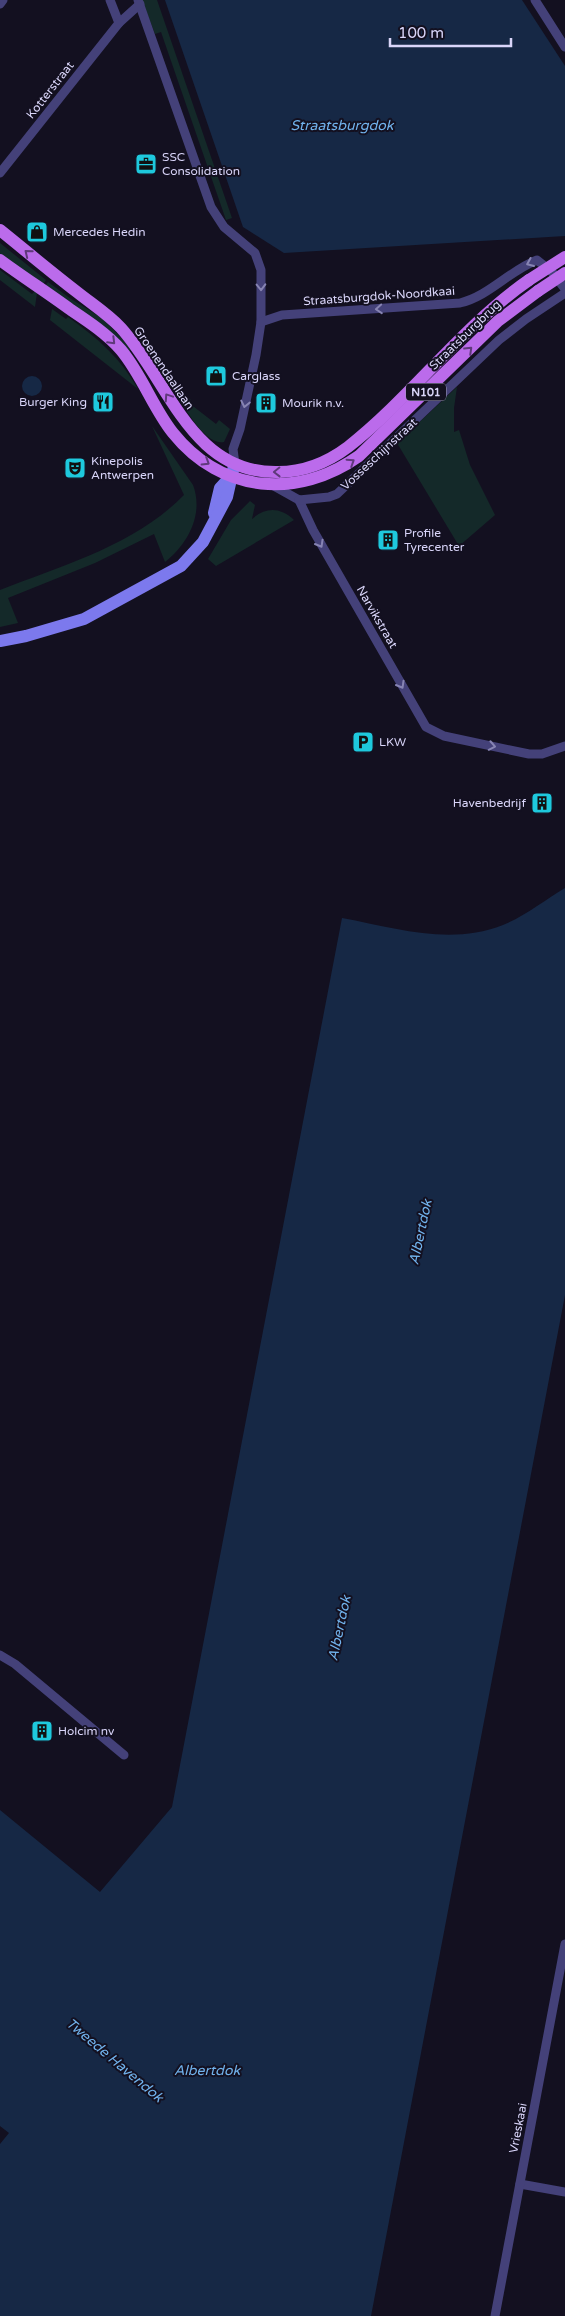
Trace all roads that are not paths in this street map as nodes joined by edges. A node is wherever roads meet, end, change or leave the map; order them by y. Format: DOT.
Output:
graph roads {
  1 [pos="4,0"];
  2 [pos="110,0"];
  3 [pos="535,0"];
  4 [pos="139,2"];
  5 [pos="0,4"];
  6 [pos="119,23"];
  7 [pos="565,47"];
  8 [pos="0,173"];
  9 [pos="0,230"];
  10 [pos="565,257"];
  11 [pos="0,260"];
  12 [pos="565,273"];
  13 [pos="565,288"];
  14 [pos="565,293"];
  15 [pos="260,322"];
  16 [pos="233,470"];
  17 [pos="274,486"];
  18 [pos="299,500"];
  19 [pos="0,641"];
  20 [pos="565,746"];
  21 [pos="0,1654"];
  22 [pos="124,1755"];
  23 [pos="565,1944"];
  24 [pos="520,2184"];
  25 [pos="565,2192"];
  26 [pos="494,2316"];
  1 -- 5 [label="street"];
  2 -- 6 [label="street"];
  3 -- 7 [label="street"];
  4 -- 6 [label="street"];
  4 -- 15 [label="street, one-way"];
  6 -- 8 [label="street, Kotterstraat"];
  16 -- 9 [label="main road, Groenendaallaan / N101, one-way"];
  10 -- 16 [label="main road, Straatsburgbrug / N101, one-way, bridge"];
  11 -- 16 [label="main road, Groenendaallaan / N101, one-way"];
  17 -- 12 [label="main road, Straatsburgbrug / N101, one-way, bridge"];
  13 -- 15 [label="street, Straatsburgdok-Noordkaai, one-way"];
  14 -- 18 [label="street, Vosseschijnstraat"];
  15 -- 16 [label="street, one-way"];
  16 -- 17 [label="main road, Straatsburgbrug / N101"];
  16 -- 19 [label="street"];
  17 -- 18 [label="street"];
  18 -- 20 [label="street, Narvikstraat, one-way"];
  21 -- 22 [label="street"];
  23 -- 24 [label="street, Vrieskaai"];
  24 -- 25 [label="street"];
  24 -- 26 [label="street, Vrieskaai"];
}
